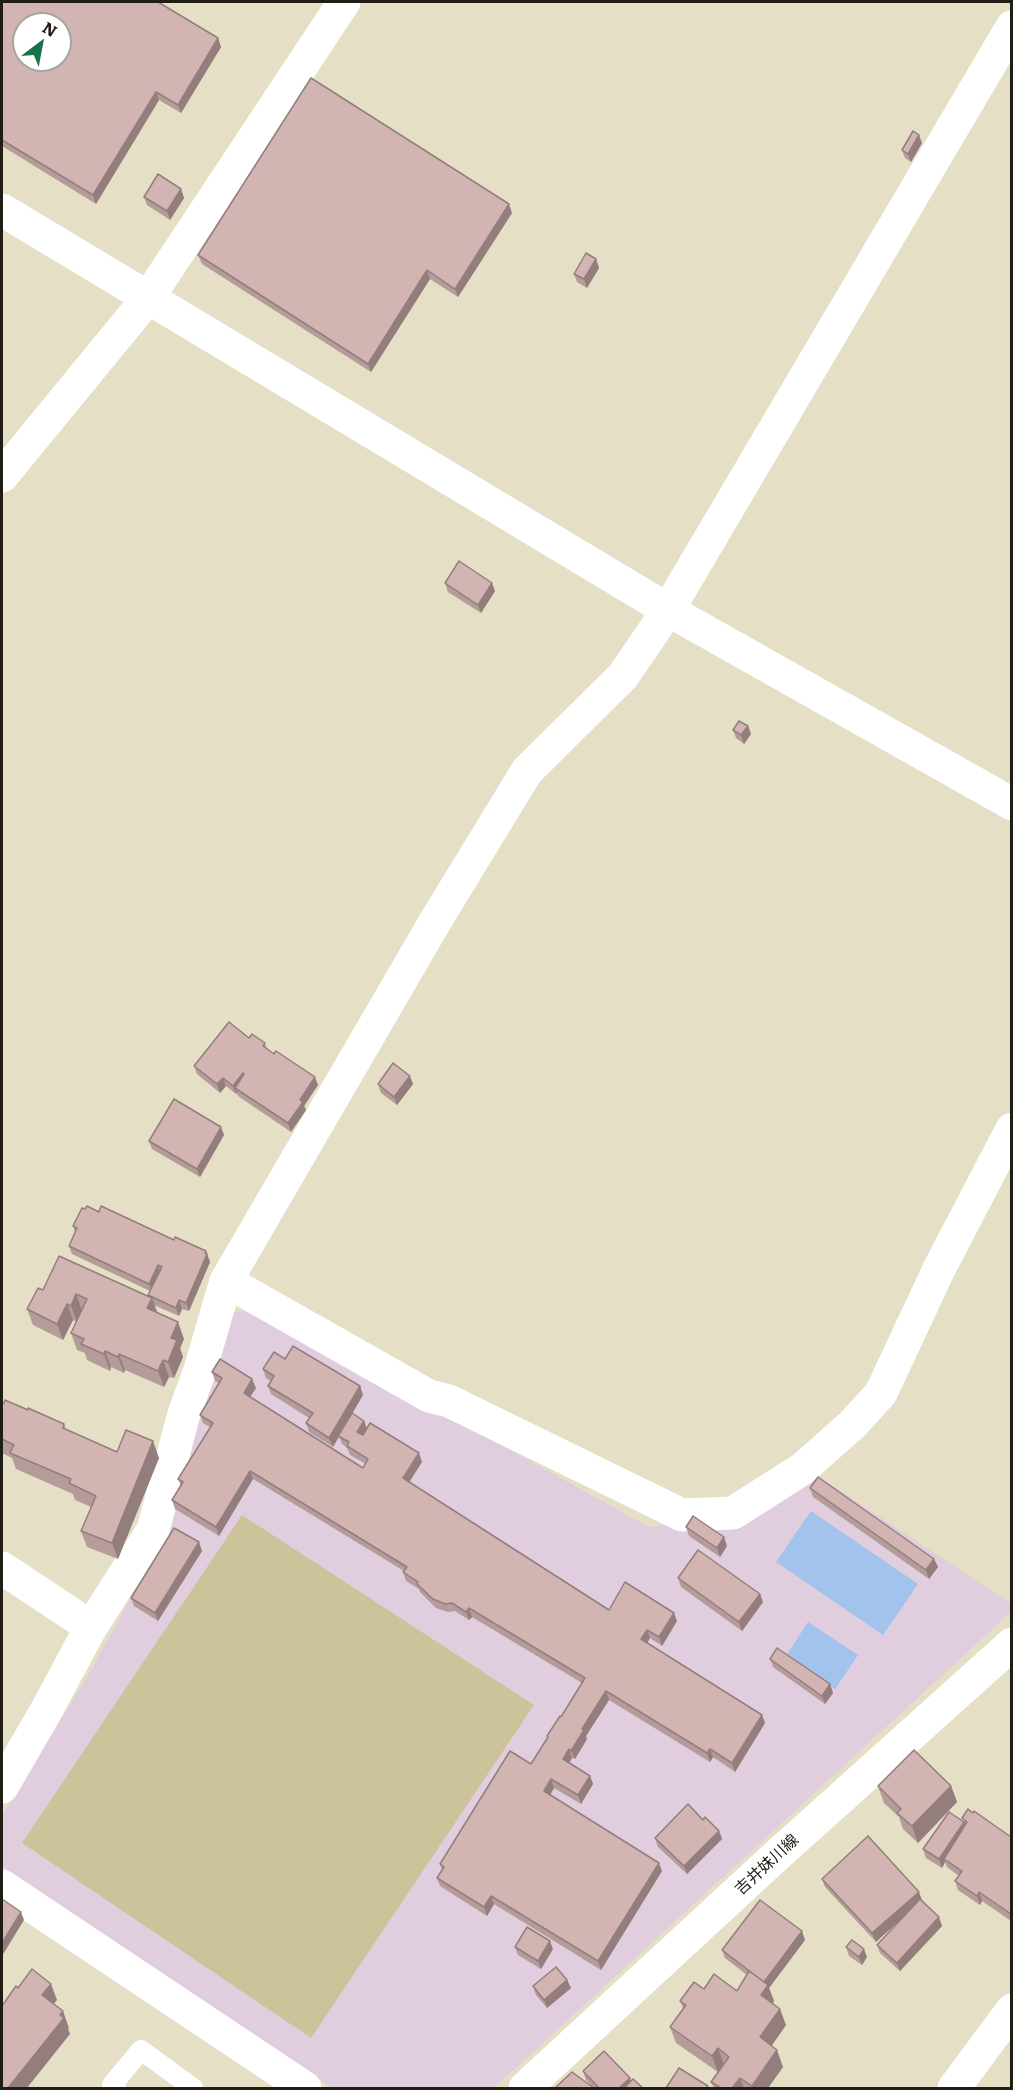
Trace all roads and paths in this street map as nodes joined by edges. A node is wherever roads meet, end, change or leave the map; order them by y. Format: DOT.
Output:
graph roads {
  1 [pos="344,2"];
  2 [pos="1011,27"];
  3 [pos="2,210"];
  4 [pos="148,298"];
  5 [pos="2,476"];
  6 [pos="668,610"];
  7 [pos="1011,804"];
  8 [pos="1011,1129"];
  9 [pos="226,1281"];
  10 [pos="2,1568"];
  11 [pos="91,1627"];
  12 [pos="1011,1644"];
  13 [pos="2,1787"];
  14 [pos="2,1886"];
  15 [pos="1011,2010"];
  16 [pos="116,2088"];
  17 [pos="193,2088"];
  18 [pos="305,2088"];
  19 [pos="525,2088"];
  20 [pos="954,2088"];
  1 -- 4 [label="street"];
  2 -- 6 [label="street"];
  3 -- 4 [label="street"];
  4 -- 5 [label="street"];
  4 -- 6 [label="street"];
  6 -- 7 [label="street"];
  6 -- 9 [label="street"];
  8 -- 9 [label="street"];
  9 -- 11 [label="street"];
  10 -- 11 [label="street"];
  11 -- 13 [label="street"];
  12 -- 19 [label="street, 吉井妹川線"];
  14 -- 18 [label="street"];
  15 -- 20 [label="street"];
  16 -- 17 [label="lane"];
}
